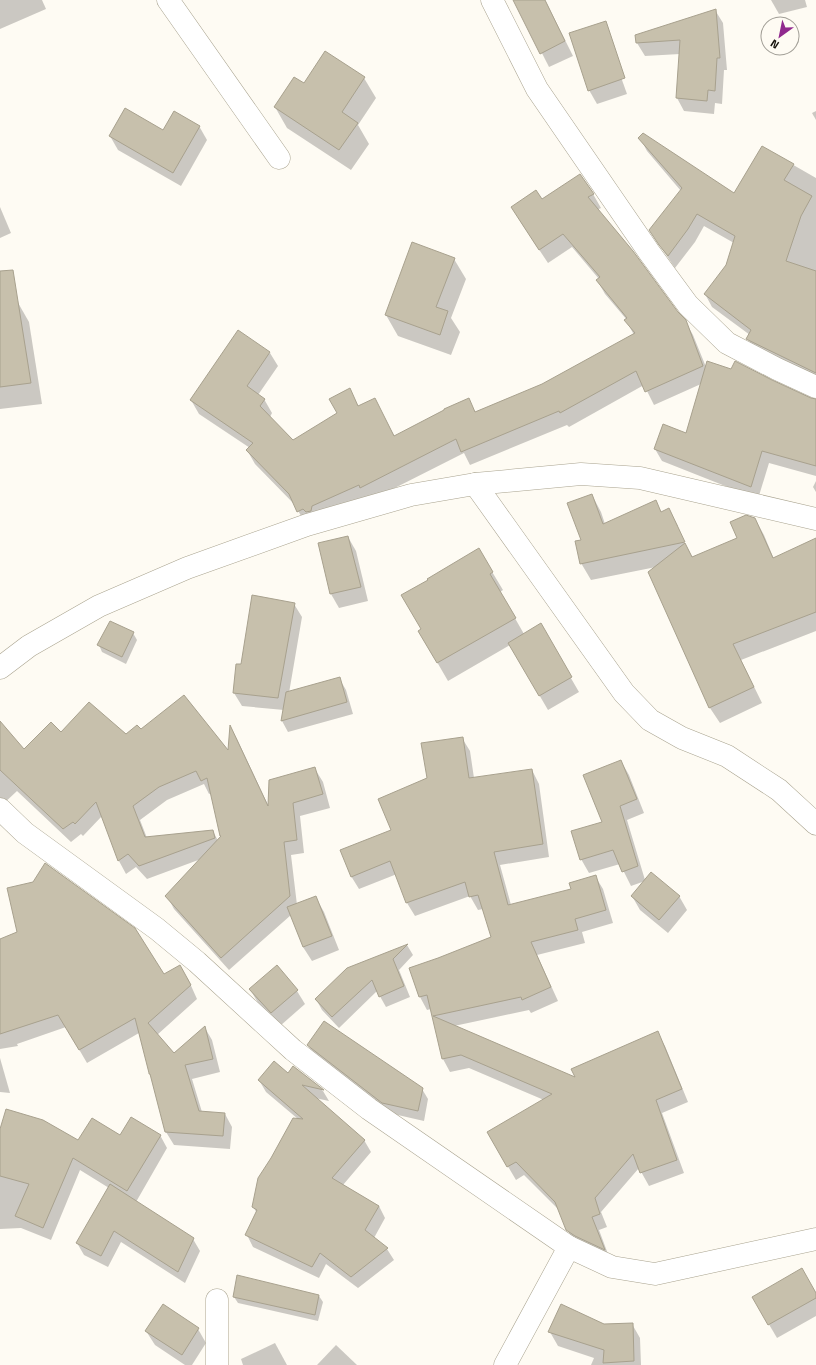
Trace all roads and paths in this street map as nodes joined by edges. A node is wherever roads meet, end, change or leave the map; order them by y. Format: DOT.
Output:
graph roads {
  1 [pos="168,0"];
  2 [pos="492,0"];
  3 [pos="280,158"];
  4 [pos="816,387"];
  5 [pos="475,484"];
  6 [pos="816,518"];
  7 [pos="0,668"];
  8 [pos="0,809"];
  9 [pos="816,824"];
  10 [pos="816,1239"];
  11 [pos="569,1247"];
  12 [pos="217,1300"];
  13 [pos="217,1365"];
  14 [pos="505,1365"];
  1 -- 3 [label="street"];
  2 -- 4 [label="street"];
  5 -- 6 [label="street"];
  5 -- 7 [label="street"];
  5 -- 9 [label="street"];
  8 -- 11 [label="street"];
  10 -- 11 [label="street"];
  11 -- 14 [label="street"];
  12 -- 13 [label="street"];
}
